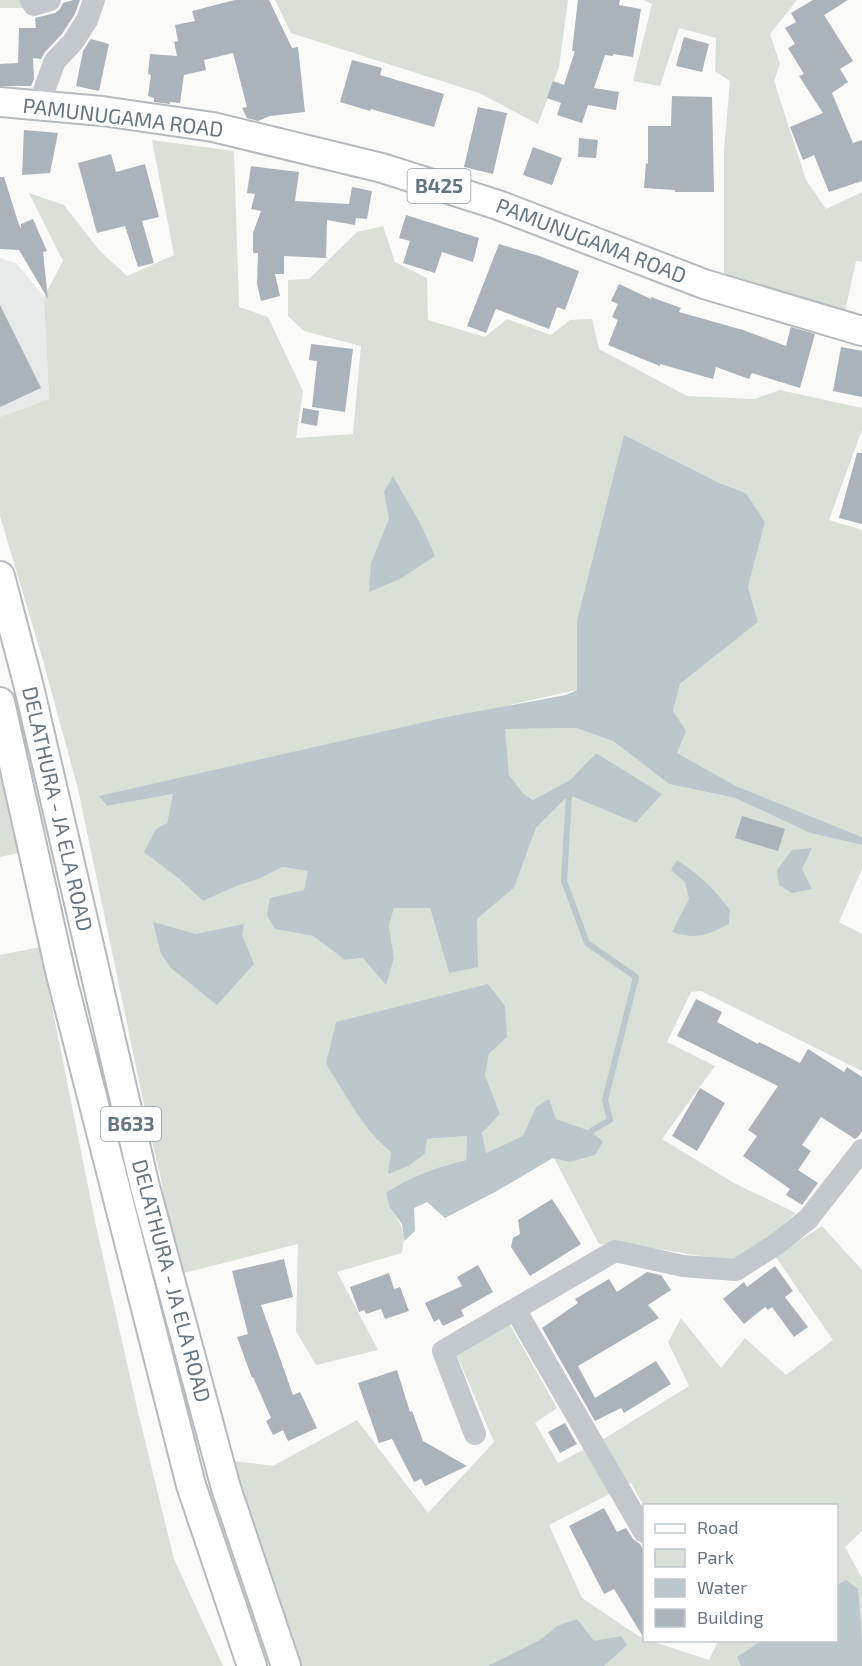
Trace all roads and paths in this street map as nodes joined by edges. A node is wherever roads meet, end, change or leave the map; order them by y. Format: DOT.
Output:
graph roads {
  1 [pos="31,0"];
  2 [pos="50,0"];
  3 [pos="94,0"];
  4 [pos="0,102"];
  5 [pos="38,106"];
  6 [pos="862,331"];
  7 [pos="0,576"];
  8 [pos="0,702"];
  9 [pos="862,1149"];
  10 [pos="515,1309"];
  11 [pos="475,1434"];
  12 [pos="643,1529"];
  13 [pos="252,1666"];
  14 [pos="285,1666"];
  1 -- 2 [label="street"];
  3 -- 5 [label="street"];
  4 -- 5 [label="main road, PAMUNUGAMA ROAD / B425"];
  5 -- 6 [label="main road, PAMUNUGAMA ROAD / B425"];
  7 -- 14 [label="main road, DELATHURA - JA ELA ROAD / B633"];
  8 -- 13 [label="main road, DELATHURA - JA ELA ROAD / B633"];
  9 -- 10 [label="street"];
  10 -- 11 [label="street"];
  10 -- 12 [label="street"];
}
